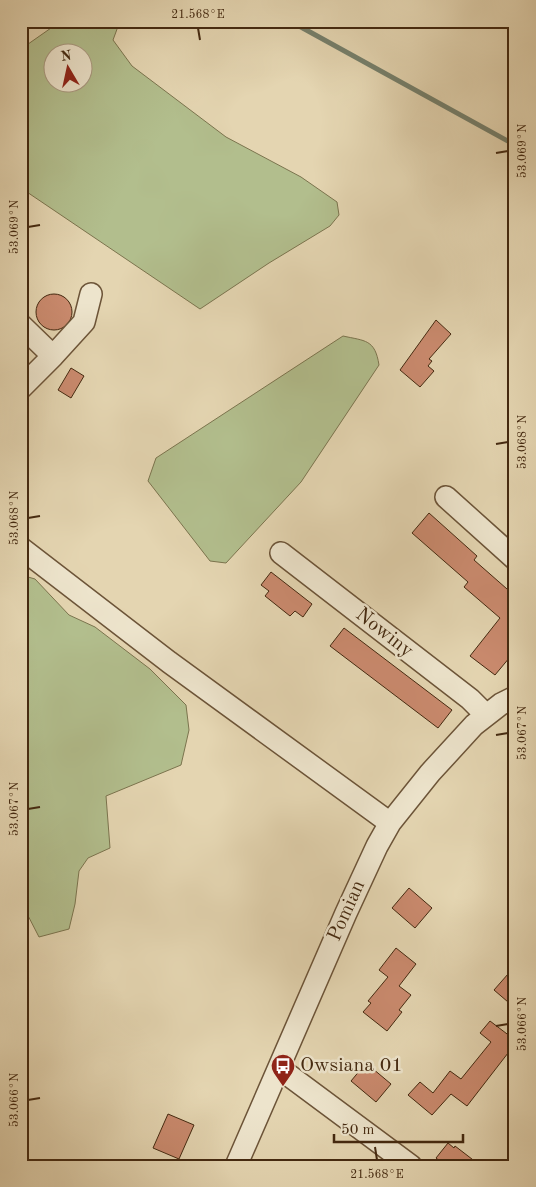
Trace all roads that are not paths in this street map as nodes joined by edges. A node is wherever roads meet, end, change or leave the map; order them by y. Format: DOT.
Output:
graph roads {
  1 [pos="91,294"];
  2 [pos="21,325"];
  3 [pos="53,356"];
  4 [pos="21,388"];
  5 [pos="446,497"];
  6 [pos="21,548"];
  7 [pos="281,553"];
  8 [pos="515,560"];
  9 [pos="515,696"];
  10 [pos="486,715"];
  11 [pos="390,823"];
  12 [pos="279,1068"];
  13 [pos="236,1166"];
  14 [pos="410,1166"];
  1 -- 3 [label="street"];
  2 -- 3 [label="street"];
  3 -- 4 [label="street"];
  5 -- 8 [label="street"];
  6 -- 11 [label="street"];
  7 -- 10 [label="street, Nowiny"];
  9 -- 10 [label="street, Pomian"];
  10 -- 11 [label="street, Pomian"];
  11 -- 12 [label="street, Pomian"];
  12 -- 13 [label="street, Pomian"];
  12 -- 14 [label="street"];
}
